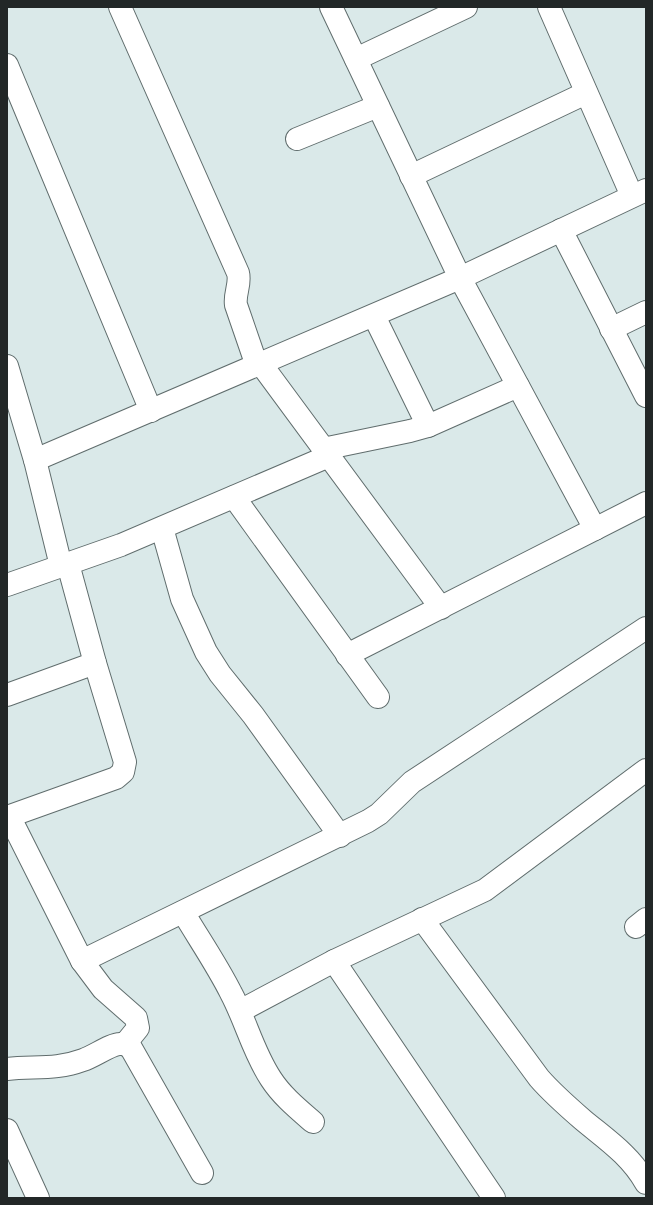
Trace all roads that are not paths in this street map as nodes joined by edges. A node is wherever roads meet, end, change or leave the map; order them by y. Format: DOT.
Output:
graph roads {
  1 [pos="120,7"];
  2 [pos="331,7"];
  3 [pos="466,7"];
  4 [pos="549,7"];
  5 [pos="356,59"];
  6 [pos="7,65"];
  7 [pos="586,93"];
  8 [pos="378,106"];
  9 [pos="296,139"];
  10 [pos="411,176"];
  11 [pos="639,193"];
  12 [pos="561,230"];
  13 [pos="460,278"];
  14 [pos="646,312"];
  15 [pos="374,316"];
  16 [pos="611,328"];
  17 [pos="259,365"];
  18 [pos="7,366"];
  19 [pos="518,386"];
  20 [pos="646,396"];
  21 [pos="151,411"];
  22 [pos="428,426"];
  23 [pos="326,452"];
  24 [pos="35,460"];
  25 [pos="234,497"];
  26 [pos="646,504"];
  27 [pos="162,528"];
  28 [pos="595,529"];
  29 [pos="65,565"];
  30 [pos="7,585"];
  31 [pos="441,608"];
  32 [pos="646,628"];
  33 [pos="347,655"];
  34 [pos="95,663"];
  35 [pos="7,695"];
  36 [pos="378,697"];
  37 [pos="646,770"];
  38 [pos="8,817"];
  39 [pos="340,836"];
  40 [pos="183,912"];
  41 [pos="422,919"];
  42 [pos="82,961"];
  43 [pos="334,962"];
  44 [pos="240,1010"];
  45 [pos="130,1037"];
  46 [pos="7,1068"];
  47 [pos="313,1122"];
  48 [pos="7,1130"];
  49 [pos="202,1173"];
  50 [pos="646,1183"];
  51 [pos="38,1198"];
  52 [pos="494,1198"];
  1 -- 17 [label="street"];
  2 -- 5 [label="street"];
  3 -- 5 [label="street"];
  4 -- 7 [label="street"];
  5 -- 8 [label="street"];
  6 -- 21 [label="street"];
  7 -- 10 [label="street"];
  7 -- 11 [label="street"];
  8 -- 9 [label="street"];
  8 -- 10 [label="street"];
  10 -- 13 [label="street"];
  11 -- 12 [label="street"];
  12 -- 13 [label="street"];
  12 -- 16 [label="street"];
  13 -- 15 [label="street"];
  13 -- 19 [label="street"];
  14 -- 16 [label="street"];
  15 -- 17 [label="street"];
  15 -- 22 [label="street"];
  16 -- 20 [label="street"];
  17 -- 21 [label="street"];
  17 -- 23 [label="street"];
  18 -- 24 [label="street"];
  19 -- 22 [label="street"];
  19 -- 28 [label="street"];
  21 -- 24 [label="street"];
  22 -- 23 [label="street"];
  23 -- 25 [label="street"];
  23 -- 31 [label="street"];
  24 -- 29 [label="street"];
  25 -- 27 [label="street"];
  25 -- 33 [label="street"];
  26 -- 28 [label="street"];
  27 -- 29 [label="street"];
  27 -- 39 [label="street"];
  28 -- 31 [label="street"];
  29 -- 30 [label="street"];
  29 -- 34 [label="street"];
  31 -- 33 [label="street"];
  32 -- 39 [label="street"];
  33 -- 36 [label="street"];
  34 -- 35 [label="street"];
  34 -- 38 [label="street"];
  37 -- 41 [label="street"];
  38 -- 42 [label="street"];
  39 -- 40 [label="street"];
  40 -- 42 [label="street"];
  40 -- 44 [label="street"];
  41 -- 43 [label="street"];
  41 -- 50 [label="street"];
  42 -- 45 [label="street"];
  43 -- 44 [label="street"];
  43 -- 52 [label="street"];
  44 -- 47 [label="street"];
  45 -- 46 [label="street"];
  45 -- 49 [label="street"];
  48 -- 51 [label="street"];
}
